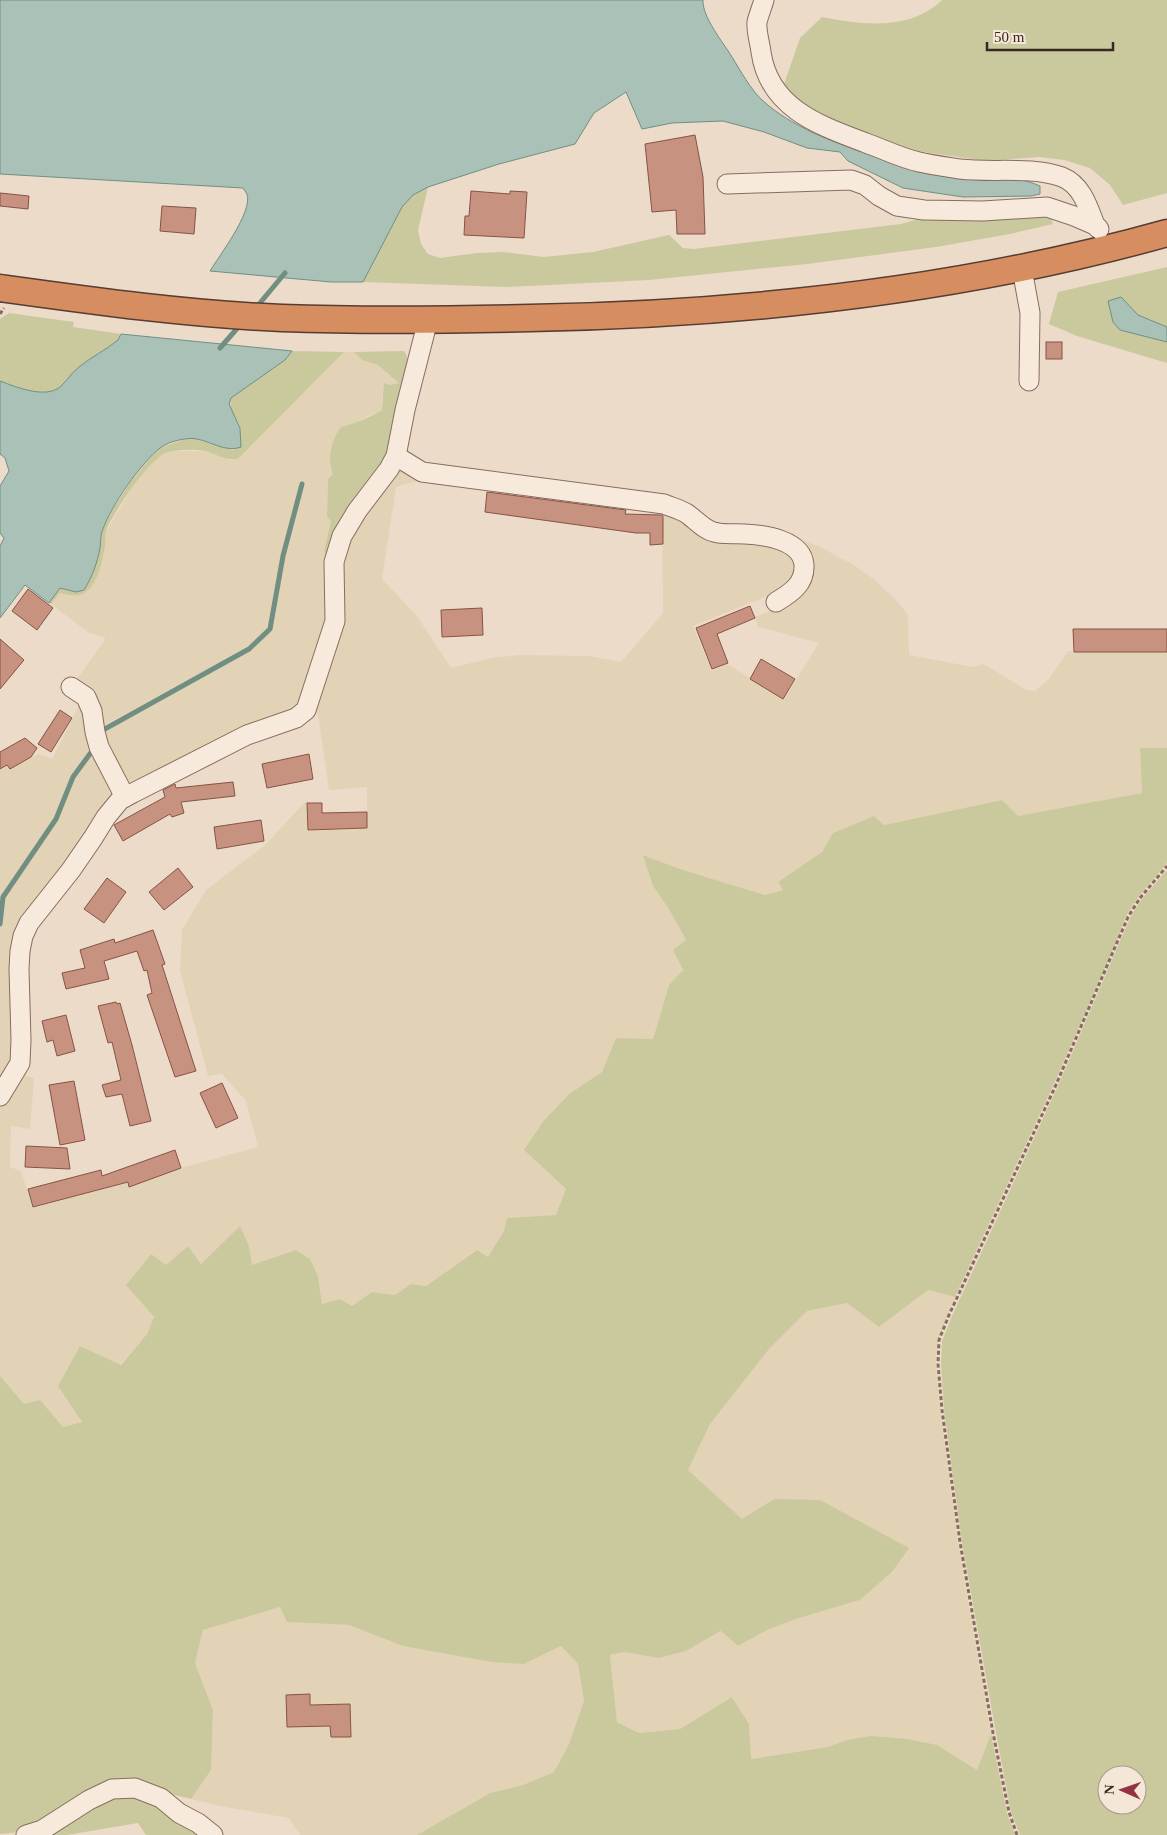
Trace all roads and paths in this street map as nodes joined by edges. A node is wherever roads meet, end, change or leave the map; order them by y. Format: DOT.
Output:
graph roads {
  1 [pos="764,0"];
  2 [pos="727,184"];
  3 [pos="1095,225"];
  4 [pos="1167,233"];
  5 [pos="1113,248"];
  6 [pos="1022,269"];
  7 [pos="0,288"];
  8 [pos="428,320"];
  9 [pos="1029,381"];
  10 [pos="396,456"];
  11 [pos="776,602"];
  12 [pos="71,686"];
  13 [pos="125,797"];
  14 [pos="1167,866"];
  15 [pos="0,1096"];
  16 [pos="26,1835"];
  17 [pos="213,1835"];
  18 [pos="1017,1835"];
  1 -- 3 [label="street"];
  2 -- 3 [label="street"];
  3 -- 5 [label="street"];
  4 -- 5 [label="highway"];
  5 -- 6 [label="highway"];
  6 -- 8 [label="highway"];
  6 -- 9 [label="street"];
  7 -- 8 [label="highway"];
  8 -- 10 [label="street"];
  10 -- 11 [label="street"];
  10 -- 13 [label="street"];
  12 -- 13 [label="street"];
  13 -- 15 [label="street"];
  14 -- 18 [label="path"];
  16 -- 17 [label="street"];
}
